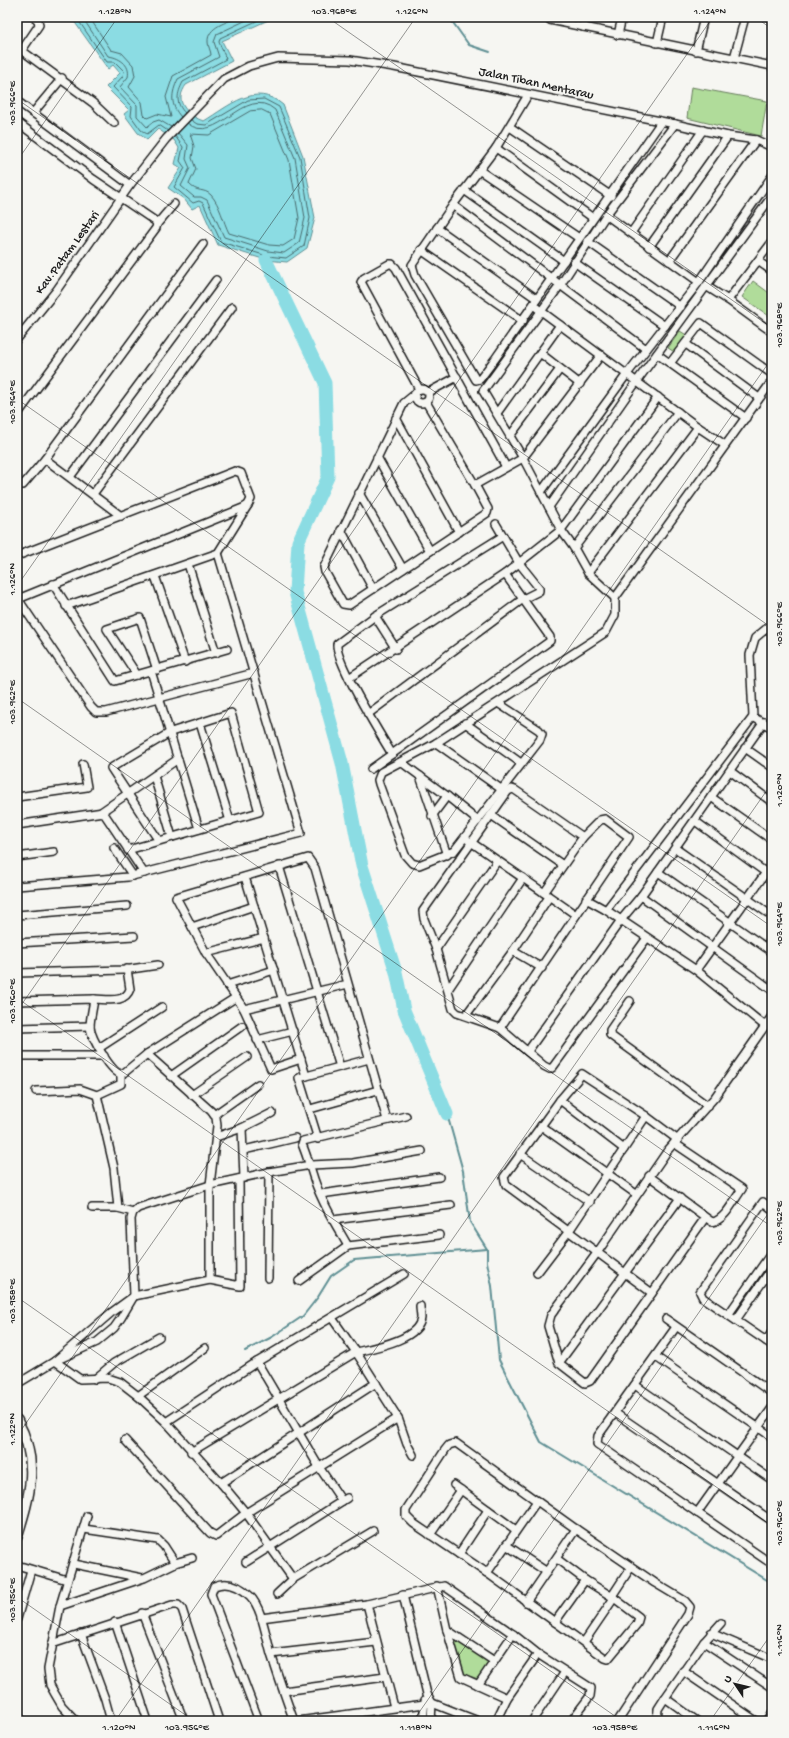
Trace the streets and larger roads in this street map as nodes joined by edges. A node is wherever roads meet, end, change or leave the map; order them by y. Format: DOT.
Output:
graph roads {
  1 [pos="34,17"];
  2 [pos="550,17"];
  3 [pos="585,17"];
  4 [pos="622,17"];
  5 [pos="663,17"];
  6 [pos="704,17"];
  7 [pos="745,17"];
  8 [pos="583,27"];
  9 [pos="618,35"];
  10 [pos="656,43"];
  11 [pos="19,48"];
  12 [pos="696,51"];
  13 [pos="734,58"];
  14 [pos="772,66"];
  15 [pos="62,78"];
  16 [pos="528,95"];
  17 [pos="17,101"];
  18 [pos="197,107"];
  19 [pos="33,113"];
  20 [pos="17,122"];
  21 [pos="660,122"];
  22 [pos="114,123"];
  23 [pos="676,124"];
  24 [pos="510,127"];
  25 [pos="703,130"];
  26 [pos="728,136"];
  27 [pos="756,140"];
  28 [pos="772,147"];
  29 [pos="496,148"];
  30 [pos="480,170"];
  31 [pos="772,176"];
  32 [pos="130,185"];
  33 [pos="464,190"];
  34 [pos="610,196"];
  35 [pos="772,196"];
  36 [pos="122,198"];
  37 [pos="174,204"];
  38 [pos="453,205"];
  39 [pos="606,215"];
  40 [pos="593,218"];
  41 [pos="157,224"];
  42 [pos="437,228"];
  43 [pos="631,233"];
  44 [pos="579,238"];
  45 [pos="587,241"];
  46 [pos="772,242"];
  47 [pos="203,244"];
  48 [pos="649,246"];
  49 [pos="421,250"];
  50 [pos="564,261"];
  51 [pos="669,261"];
  52 [pos="758,261"];
  53 [pos="574,262"];
  54 [pos="772,271"];
  55 [pos="552,279"];
  56 [pos="216,280"];
  57 [pos="699,282"];
  58 [pos="561,284"];
  59 [pos="706,286"];
  60 [pos="728,300"];
  61 [pos="536,302"];
  62 [pos="232,306"];
  63 [pos="681,307"];
  64 [pos="541,310"];
  65 [pos="523,321"];
  66 [pos="560,325"];
  67 [pos="664,326"];
  68 [pos="771,329"];
  69 [pos="17,339"];
  70 [pos="686,344"];
  71 [pos="646,349"];
  72 [pos="540,353"];
  73 [pos="601,354"];
  74 [pos="657,354"];
  75 [pos="670,362"];
  76 [pos="560,370"];
  77 [pos="627,374"];
  78 [pos="772,374"];
  79 [pos="457,377"];
  80 [pos="637,381"];
  81 [pos="772,381"];
  82 [pos="580,384"];
  83 [pos="417,391"];
  84 [pos="429,392"];
  85 [pos="658,397"];
  86 [pos="759,398"];
  87 [pos="426,402"];
  88 [pos="678,412"];
  89 [pos="497,413"];
  90 [pos="17,415"];
  91 [pos="396,418"];
  92 [pos="746,418"];
  93 [pos="698,427"];
  94 [pos="510,436"];
  95 [pos="725,444"];
  96 [pos="377,457"];
  97 [pos="523,458"];
  98 [pos="44,459"];
  99 [pos="506,467"];
  100 [pos="70,476"];
  101 [pos="17,482"];
  102 [pos="474,485"];
  103 [pos="541,492"];
  104 [pos="359,493"];
  105 [pos="93,494"];
  106 [pos="248,505"];
  107 [pos="549,507"];
  108 [pos="122,516"];
  109 [pos="496,524"];
  110 [pos="341,530"];
  111 [pos="561,530"];
  112 [pos="459,532"];
  113 [pos="503,536"];
  114 [pos="574,548"];
  115 [pos="430,551"];
  116 [pos="218,553"];
  117 [pos="17,556"];
  118 [pos="519,563"];
  119 [pos="188,564"];
  120 [pos="403,569"];
  121 [pos="588,573"];
  122 [pos="505,574"];
  123 [pos="155,576"];
  124 [pos="53,584"];
  125 [pos="373,589"];
  126 [pos="18,598"];
  127 [pos="615,598"];
  128 [pos="524,599"];
  129 [pos="66,606"];
  130 [pos="375,616"];
  131 [pos="772,624"];
  132 [pos="227,649"];
  133 [pos="396,649"];
  134 [pos="216,652"];
  135 [pos="185,662"];
  136 [pos="154,671"];
  137 [pos="254,673"];
  138 [pos="137,675"];
  139 [pos="349,678"];
  140 [pos="159,699"];
  141 [pos="498,703"];
  142 [pos="368,714"];
  143 [pos="753,717"];
  144 [pos="764,722"];
  145 [pos="200,723"];
  146 [pos="465,723"];
  147 [pos="772,728"];
  148 [pos="171,732"];
  149 [pos="436,743"];
  150 [pos="745,748"];
  151 [pos="392,754"];
  152 [pos="178,759"];
  153 [pos="401,762"];
  154 [pos="521,762"];
  155 [pos="83,764"];
  156 [pos="772,767"];
  157 [pos="371,769"];
  158 [pos="730,772"];
  159 [pos="154,776"];
  160 [pos="420,776"];
  161 [pos="501,789"];
  162 [pos="127,794"];
  163 [pos="447,796"];
  164 [pos="17,797"];
  165 [pos="711,797"];
  166 [pos="772,802"];
  167 [pos="101,812"];
  168 [pos="491,815"];
  169 [pos="432,816"];
  170 [pos="230,821"];
  171 [pos="478,821"];
  172 [pos="695,821"];
  173 [pos="17,825"];
  174 [pos="199,829"];
  175 [pos="172,837"];
  176 [pos="584,837"];
  177 [pos="465,838"];
  178 [pos="772,840"];
  179 [pos="159,841"];
  180 [pos="472,843"];
  181 [pos="114,848"];
  182 [pos="675,848"];
  183 [pos="128,850"];
  184 [pos="54,852"];
  185 [pos="446,855"];
  186 [pos="17,857"];
  187 [pos="497,861"];
  188 [pos="772,864"];
  189 [pos="279,866"];
  190 [pos="563,866"];
  191 [pos="658,872"];
  192 [pos="144,873"];
  193 [pos="769,874"];
  194 [pos="132,876"];
  195 [pos="245,876"];
  196 [pos="523,878"];
  197 [pos="17,886"];
  198 [pos="547,895"];
  199 [pos="641,896"];
  200 [pos="748,898"];
  201 [pos="586,900"];
  202 [pos="127,906"];
  203 [pos="254,906"];
  204 [pos="606,910"];
  205 [pos="17,915"];
  206 [pos="576,915"];
  207 [pos="772,916"];
  208 [pos="621,920"];
  209 [pos="730,922"];
  210 [pos="192,927"];
  211 [pos="134,936"];
  212 [pos="264,938"];
  213 [pos="647,938"];
  214 [pos="17,943"];
  215 [pos="711,946"];
  216 [pos="436,949"];
  217 [pos="513,951"];
  218 [pos="772,952"];
  219 [pos="206,953"];
  220 [pos="158,965"];
  221 [pos="542,968"];
  222 [pos="127,969"];
  223 [pos="274,970"];
  224 [pos="696,970"];
  225 [pos="17,973"];
  226 [pos="348,984"];
  227 [pos="227,985"];
  228 [pos="448,988"];
  229 [pos="772,990"];
  230 [pos="317,992"];
  231 [pos="235,998"];
  232 [pos="94,999"];
  233 [pos="283,1000"];
  234 [pos="17,1001"];
  235 [pos="630,1001"];
  236 [pos="162,1007"];
  237 [pos="244,1009"];
  238 [pos="466,1015"];
  239 [pos="772,1016"];
  240 [pos="90,1026"];
  241 [pos="242,1026"];
  242 [pos="765,1026"];
  243 [pos="17,1028"];
  244 [pos="500,1028"];
  245 [pos="293,1031"];
  246 [pos="257,1040"];
  247 [pos="99,1048"];
  248 [pos="528,1051"];
  249 [pos="147,1054"];
  250 [pos="17,1056"];
  251 [pos="104,1056"];
  252 [pos="247,1057"];
  253 [pos="301,1059"];
  254 [pos="369,1059"];
  255 [pos="340,1067"];
  256 [pos="121,1074"];
  257 [pos="171,1076"];
  258 [pos="306,1076"];
  259 [pos="258,1084"];
  260 [pos="378,1090"];
  261 [pos="36,1091"];
  262 [pos="97,1095"];
  263 [pos="192,1095"];
  264 [pos="560,1100"];
  265 [pos="708,1106"];
  266 [pos="310,1109"];
  267 [pos="272,1114"];
  268 [pos="214,1115"];
  269 [pos="406,1116"];
  270 [pos="646,1116"];
  271 [pos="387,1120"];
  272 [pos="541,1126"];
  273 [pos="242,1128"];
  274 [pos="216,1137"];
  275 [pos="295,1138"];
  276 [pos="318,1138"];
  277 [pos="676,1142"];
  278 [pos="624,1149"];
  279 [pos="244,1150"];
  280 [pos="422,1151"];
  281 [pos="520,1154"];
  282 [pos="311,1165"];
  283 [pos="268,1172"];
  284 [pos="606,1174"];
  285 [pos="649,1176"];
  286 [pos="438,1177"];
  287 [pos="241,1178"];
  288 [pos="210,1184"];
  289 [pos="321,1194"];
  290 [pos="636,1194"];
  291 [pos="680,1198"];
  292 [pos="590,1202"];
  293 [pos="451,1205"];
  294 [pos="92,1208"];
  295 [pos="118,1208"];
  296 [pos="772,1209"];
  297 [pos="133,1212"];
  298 [pos="706,1218"];
  299 [pos="333,1220"];
  300 [pos="570,1231"];
  301 [pos="439,1235"];
  302 [pos="348,1246"];
  303 [pos="772,1252"];
  304 [pos="597,1253"];
  305 [pos="772,1268"];
  306 [pos="537,1273"];
  307 [pos="404,1274"];
  308 [pos="625,1274"];
  309 [pos="268,1278"];
  310 [pos="210,1280"];
  311 [pos="299,1280"];
  312 [pos="652,1292"];
  313 [pos="134,1296"];
  314 [pos="420,1306"];
  315 [pos="728,1315"];
  316 [pos="332,1318"];
  317 [pos="666,1319"];
  318 [pos="736,1320"];
  319 [pos="676,1327"];
  320 [pos="772,1332"];
  321 [pos="159,1337"];
  322 [pos="769,1343"];
  323 [pos="205,1348"];
  324 [pos="356,1352"];
  325 [pos="656,1357"];
  326 [pos="55,1361"];
  327 [pos="257,1362"];
  328 [pos="559,1364"];
  329 [pos="95,1379"];
  330 [pos="376,1383"];
  331 [pos="17,1384"];
  332 [pos="635,1385"];
  333 [pos="772,1393"];
  334 [pos="138,1396"];
  335 [pos="279,1398"];
  336 [pos="772,1408"];
  337 [pos="615,1413"];
  338 [pos="398,1418"];
  339 [pos="17,1420"];
  340 [pos="166,1422"];
  341 [pos="758,1427"];
  342 [pos="299,1432"];
  343 [pos="772,1437"];
  344 [pos="125,1440"];
  345 [pos="191,1452"];
  346 [pos="413,1455"];
  347 [pos="738,1457"];
  348 [pos="319,1467"];
  349 [pos="772,1480"];
  350 [pos="719,1483"];
  351 [pos="221,1484"];
  352 [pos="454,1485"];
  353 [pos="461,1490"];
  354 [pos="537,1501"];
  355 [pos="488,1510"];
  356 [pos="697,1513"];
  357 [pos="246,1514"];
  358 [pos="86,1516"];
  359 [pos="772,1521"];
  360 [pos="84,1529"];
  361 [pos="576,1529"];
  362 [pos="516,1530"];
  363 [pos="373,1531"];
  364 [pos="430,1535"];
  365 [pos="17,1537"];
  366 [pos="506,1545"];
  367 [pos="270,1546"];
  368 [pos="459,1554"];
  369 [pos="192,1558"];
  370 [pos="557,1559"];
  371 [pos="246,1562"];
  372 [pos="175,1563"];
  373 [pos="74,1564"];
  374 [pos="772,1564"];
  375 [pos="17,1565"];
  376 [pos="631,1567"];
  377 [pos="31,1570"];
  378 [pos="547,1572"];
  379 [pos="487,1573"];
  380 [pos="144,1578"];
  381 [pos="293,1579"];
  382 [pos="67,1580"];
  383 [pos="585,1580"];
  384 [pos="437,1586"];
  385 [pos="277,1594"];
  386 [pos="403,1595"];
  387 [pos="613,1597"];
  388 [pos="526,1602"];
  389 [pos="367,1604"];
  390 [pos="60,1606"];
  391 [pos="142,1613"];
  392 [pos="261,1618"];
  393 [pos="17,1619"];
  394 [pos="115,1622"];
  395 [pos="555,1622"];
  396 [pos="721,1623"];
  397 [pos="447,1630"];
  398 [pos="711,1633"];
  399 [pos="81,1634"];
  400 [pos="513,1634"];
  401 [pos="376,1642"];
  402 [pos="584,1642"];
  403 [pos="704,1642"];
  404 [pos="52,1644"];
  405 [pos="271,1654"];
  406 [pos="538,1654"];
  407 [pos="772,1659"];
  408 [pos="494,1662"];
  409 [pos="683,1671"];
  410 [pos="566,1672"];
  411 [pos="385,1677"];
  412 [pos="478,1685"];
  413 [pos="772,1687"];
  414 [pos="284,1691"];
  415 [pos="507,1698"];
  416 [pos="665,1698"];
  417 [pos="428,1703"];
  418 [pos="394,1707"];
  419 [pos="17,1713"];
  420 [pos="772,1714"];
  421 [pos="71,1720"];
  422 [pos="22,1721"];
  423 [pos="111,1721"];
  424 [pos="148,1721"];
  425 [pos="184,1721"];
  426 [pos="219,1721"];
  427 [pos="259,1721"];
  428 [pos="294,1721"];
  429 [pos="298,1721"];
  430 [pos="423,1721"];
  431 [pos="430,1721"];
  432 [pos="478,1721"];
  433 [pos="496,1721"];
  434 [pos="532,1721"];
  435 [pos="571,1721"];
  436 [pos="618,1721"];
  437 [pos="657,1721"];
  438 [pos="697,1721"];
  439 [pos="756,1721"];
  440 [pos="768,1721"];
  1 -- 11 [label="street"];
  2 -- 8 [label="street"];
  3 -- 8 [label="street"];
  4 -- 9 [label="street"];
  5 -- 10 [label="street"];
  6 -- 12 [label="street"];
  7 -- 13 [label="street"];
  8 -- 9 [label="street"];
  9 -- 10 [label="street"];
  10 -- 12 [label="street"];
  11 -- 15 [label="street"];
  12 -- 13 [label="street"];
  13 -- 14 [label="street"];
  15 -- 19 [label="street"];
  15 -- 22 [label="street"];
  16 -- 18 [label="street, Jalan Tiban Mentarau"];
  16 -- 21 [label="street, Jalan Tiban Mentarau"];
  16 -- 24 [label="street"];
  17 -- 19 [label="street"];
  18 -- 32 [label="street, Kav.Patam Lestari"];
  19 -- 32 [label="street"];
  20 -- 36 [label="street"];
  21 -- 23 [label="street, Jalan Tiban Mentarau"];
  21 -- 34 [label="street"];
  23 -- 25 [label="street, Jalan Tiban Mentarau"];
  23 -- 39 [label="street"];
  24 -- 29 [label="street"];
  24 -- 34 [label="street"];
  25 -- 26 [label="street, Jalan Tiban Mentarau"];
  25 -- 43 [label="street"];
  26 -- 27 [label="street, Jalan Tiban Mentarau"];
  26 -- 48 [label="street"];
  27 -- 28 [label="street, Jalan Tiban Mentarau"];
  27 -- 51 [label="street"];
  29 -- 30 [label="street"];
  29 -- 40 [label="street"];
  30 -- 33 [label="street"];
  30 -- 44 [label="street"];
  31 -- 57 [label="street"];
  32 -- 36 [label="street, Kav.Patam Lestari"];
  33 -- 38 [label="street"];
  33 -- 50 [label="street"];
  34 -- 40 [label="street"];
  35 -- 59 [label="street"];
  36 -- 41 [label="street"];
  36 -- 69 [label="street, Kav.Patam Lestari"];
  37 -- 41 [label="street"];
  38 -- 42 [label="street"];
  38 -- 55 [label="street"];
  39 -- 43 [label="street"];
  39 -- 45 [label="street"];
  40 -- 44 [label="street"];
  41 -- 90 [label="street"];
  42 -- 49 [label="street"];
  42 -- 61 [label="street"];
  43 -- 48 [label="street"];
  44 -- 50 [label="street"];
  45 -- 53 [label="street"];
  45 -- 63 [label="street"];
  46 -- 52 [label="street"];
  47 -- 98 [label="street"];
  48 -- 51 [label="street"];
  49 -- 65 [label="street"];
  49 -- 65 [label="street"];
  50 -- 55 [label="street"];
  51 -- 57 [label="street"];
  52 -- 54 [label="street"];
  52 -- 60 [label="street"];
  53 -- 58 [label="street"];
  53 -- 67 [label="street"];
  55 -- 58 [label="street"];
  55 -- 61 [label="street"];
  56 -- 100 [label="street"];
  57 -- 63 [label="street"];
  58 -- 64 [label="street"];
  58 -- 71 [label="street"];
  59 -- 60 [label="street"];
  59 -- 74 [label="street"];
  60 -- 68 [label="street"];
  61 -- 64 [label="street"];
  61 -- 65 [label="street"];
  62 -- 105 [label="street"];
  63 -- 67 [label="street"];
  64 -- 66 [label="street"];
  64 -- 89 [label="street"];
  66 -- 72 [label="street"];
  66 -- 73 [label="street"];
  67 -- 71 [label="street"];
  70 -- 75 [label="street"];
  70 -- 78 [label="street"];
  70 -- 86 [label="street"];
  71 -- 77 [label="street"];
  72 -- 76 [label="street"];
  72 -- 89 [label="street"];
  73 -- 77 [label="street"];
  73 -- 82 [label="street"];
  74 -- 75 [label="street"];
  74 -- 80 [label="street"];
  75 -- 92 [label="street"];
  76 -- 82 [label="street"];
  76 -- 94 [label="street"];
  77 -- 80 [label="street"];
  77 -- 103 [label="street"];
  79 -- 83 [label="street"];
  79 -- 84 [label="street"];
  79 -- 99 [label="street"];
  80 -- 85 [label="street"];
  80 -- 107 [label="street"];
  81 -- 86 [label="street"];
  82 -- 97 [label="street"];
  83 -- 84 [label="street"];
  83 -- 87 [label="street"];
  83 -- 91 [label="street"];
  84 -- 87 [label="street"];
  85 -- 88 [label="street"];
  85 -- 111 [label="street"];
  86 -- 92 [label="street"];
  87 -- 102 [label="street"];
  88 -- 93 [label="street"];
  88 -- 114 [label="street"];
  89 -- 94 [label="street"];
  91 -- 96 [label="street"];
  91 -- 112 [label="street"];
  92 -- 95 [label="street"];
  93 -- 95 [label="street"];
  93 -- 121 [label="street"];
  94 -- 97 [label="street"];
  95 -- 127 [label="street"];
  96 -- 104 [label="street"];
  96 -- 115 [label="street"];
  97 -- 99 [label="street"];
  97 -- 103 [label="street"];
  98 -- 100 [label="street"];
  98 -- 101 [label="street"];
  99 -- 102 [label="street"];
  100 -- 105 [label="street"];
  102 -- 112 [label="street"];
  103 -- 107 [label="street"];
  104 -- 110 [label="street"];
  104 -- 120 [label="street"];
  105 -- 108 [label="street"];
  106 -- 108 [label="street"];
  106 -- 116 [label="street"];
  106 -- 124 [label="street"];
  107 -- 111 [label="street"];
  108 -- 117 [label="street"];
  109 -- 113 [label="street"];
  110 -- 125 [label="street"];
  110 -- 125 [label="street"];
  111 -- 114 [label="street"];
  111 -- 118 [label="street"];
  112 -- 115 [label="street"];
  113 -- 118 [label="street"];
  113 -- 130 [label="street"];
  114 -- 121 [label="street"];
  115 -- 120 [label="street"];
  116 -- 119 [label="street"];
  116 -- 137 [label="street"];
  118 -- 122 [label="street"];
  118 -- 128 [label="street"];
  119 -- 123 [label="street"];
  119 -- 134 [label="street"];
  120 -- 125 [label="street"];
  121 -- 127 [label="street"];
  122 -- 128 [label="street"];
  122 -- 133 [label="street"];
  123 -- 129 [label="street"];
  123 -- 135 [label="street"];
  124 -- 126 [label="street"];
  124 -- 129 [label="street"];
  126 -- 140 [label="street"];
  127 -- 141 [label="street"];
  128 -- 142 [label="street"];
  128 -- 151 [label="street"];
  129 -- 138 [label="street"];
  130 -- 133 [label="street"];
  130 -- 139 [label="street"];
  131 -- 143 [label="street"];
  132 -- 134 [label="street"];
  133 -- 139 [label="street"];
  134 -- 135 [label="street"];
  135 -- 136 [label="street"];
  136 -- 138 [label="street"];
  136 -- 138 [label="street"];
  136 -- 140 [label="street"];
  137 -- 140 [label="street"];
  137 -- 192 [label="street"];
  139 -- 142 [label="street"];
  140 -- 148 [label="street"];
  141 -- 146 [label="street"];
  141 -- 154 [label="street"];
  142 -- 151 [label="street"];
  143 -- 144 [label="street"];
  143 -- 204 [label="street"];
  144 -- 147 [label="street"];
  144 -- 150 [label="street"];
  145 -- 148 [label="street"];
  145 -- 170 [label="street"];
  145 -- 170 [label="street"];
  146 -- 149 [label="street"];
  146 -- 154 [label="street"];
  148 -- 152 [label="street"];
  148 -- 162 [label="street"];
  149 -- 153 [label="street"];
  149 -- 161 [label="street"];
  150 -- 156 [label="street"];
  150 -- 158 [label="street"];
  151 -- 157 [label="street"];
  152 -- 159 [label="street"];
  152 -- 174 [label="street"];
  153 -- 160 [label="street"];
  153 -- 185 [label="street"];
  154 -- 161 [label="street"];
  155 -- 164 [label="street"];
  158 -- 165 [label="street"];
  158 -- 166 [label="street"];
  159 -- 162 [label="street"];
  159 -- 175 [label="street"];
  160 -- 163 [label="street"];
  160 -- 169 [label="street"];
  161 -- 171 [label="street"];
  162 -- 167 [label="street"];
  162 -- 179 [label="street"];
  163 -- 169 [label="street"];
  163 -- 171 [label="street"];
  165 -- 172 [label="street"];
  165 -- 178 [label="street"];
  167 -- 173 [label="street"];
  167 -- 183 [label="street"];
  168 -- 176 [label="street"];
  168 -- 180 [label="street"];
  168 -- 190 [label="street"];
  169 -- 185 [label="street"];
  170 -- 174 [label="street"];
  171 -- 177 [label="street"];
  172 -- 182 [label="street"];
  172 -- 193 [label="street"];
  174 -- 175 [label="street"];
  175 -- 179 [label="street"];
  176 -- 190 [label="street"];
  176 -- 201 [label="street"];
  177 -- 180 [label="street"];
  177 -- 185 [label="street"];
  179 -- 183 [label="street"];
  180 -- 187 [label="street"];
  180 -- 216 [label="street"];
  181 -- 194 [label="street"];
  182 -- 191 [label="street"];
  182 -- 200 [label="street"];
  183 -- 192 [label="street"];
  184 -- 186 [label="street"];
  187 -- 196 [label="street"];
  187 -- 216 [label="street"];
  188 -- 193 [label="street"];
  189 -- 195 [label="street"];
  189 -- 226 [label="street"];
  189 -- 230 [label="street"];
  190 -- 198 [label="street"];
  191 -- 199 [label="street"];
  191 -- 209 [label="street"];
  192 -- 194 [label="street"];
  193 -- 200 [label="street"];
  194 -- 197 [label="street"];
  195 -- 203 [label="street"];
  195 -- 210 [label="street"];
  196 -- 198 [label="street"];
  196 -- 228 [label="street"];
  198 -- 206 [label="street"];
  198 -- 217 [label="street"];
  199 -- 208 [label="street"];
  199 -- 215 [label="street"];
  200 -- 207 [label="street"];
  200 -- 209 [label="street"];
  201 -- 204 [label="street"];
  201 -- 206 [label="street"];
  202 -- 205 [label="street"];
  203 -- 210 [label="street"];
  203 -- 212 [label="street"];
  204 -- 208 [label="street"];
  206 -- 221 [label="street"];
  208 -- 213 [label="street"];
  208 -- 248 [label="street"];
  209 -- 215 [label="street"];
  209 -- 218 [label="street"];
  210 -- 219 [label="street"];
  211 -- 214 [label="street"];
  212 -- 219 [label="street"];
  212 -- 223 [label="street"];
  213 -- 224 [label="street"];
  213 -- 248 [label="street"];
  215 -- 224 [label="street"];
  215 -- 229 [label="street"];
  216 -- 228 [label="street"];
  217 -- 221 [label="street"];
  217 -- 238 [label="street"];
  219 -- 227 [label="street"];
  220 -- 222 [label="street"];
  221 -- 244 [label="street"];
  222 -- 225 [label="street"];
  222 -- 232 [label="street"];
  223 -- 227 [label="street"];
  223 -- 233 [label="street"];
  224 -- 242 [label="street"];
  226 -- 230 [label="street"];
  226 -- 254 [label="street"];
  227 -- 231 [label="street"];
  228 -- 238 [label="street"];
  230 -- 233 [label="street"];
  230 -- 255 [label="street"];
  231 -- 237 [label="street"];
  231 -- 249 [label="street"];
  232 -- 234 [label="street"];
  232 -- 240 [label="street"];
  233 -- 237 [label="street"];
  233 -- 245 [label="street"];
  235 -- 265 [label="street"];
  236 -- 247 [label="street"];
  237 -- 246 [label="street"];
  238 -- 244 [label="street"];
  239 -- 242 [label="street"];
  240 -- 243 [label="street"];
  240 -- 247 [label="street"];
  241 -- 257 [label="street"];
  242 -- 265 [label="street"];
  244 -- 248 [label="street"];
  245 -- 246 [label="street"];
  245 -- 253 [label="street"];
  246 -- 253 [label="street"];
  247 -- 251 [label="street"];
  249 -- 256 [label="street"];
  249 -- 257 [label="street"];
  250 -- 251 [label="street"];
  251 -- 256 [label="street"];
  252 -- 263 [label="street"];
  253 -- 258 [label="street"];
  254 -- 255 [label="street"];
  254 -- 260 [label="street"];
  255 -- 258 [label="street"];
  256 -- 262 [label="street"];
  257 -- 263 [label="street"];
  258 -- 266 [label="street"];
  259 -- 268 [label="street"];
  260 -- 266 [label="street"];
  260 -- 271 [label="street"];
  261 -- 262 [label="street"];
  262 -- 295 [label="street"];
  263 -- 268 [label="street"];
  264 -- 270 [label="street"];
  264 -- 272 [label="street"];
  264 -- 278 [label="street"];
  265 -- 277 [label="street"];
  266 -- 276 [label="street"];
  267 -- 273 [label="street"];
  268 -- 274 [label="street"];
  269 -- 271 [label="street"];
  270 -- 277 [label="street"];
  270 -- 278 [label="street"];
  271 -- 276 [label="street"];
  272 -- 281 [label="street"];
  272 -- 284 [label="street"];
  273 -- 274 [label="street"];
  273 -- 279 [label="street"];
  274 -- 288 [label="street"];
  275 -- 279 [label="street"];
  276 -- 282 [label="street"];
  277 -- 285 [label="street"];
  277 -- 298 [label="street"];
  278 -- 284 [label="street"];
  279 -- 287 [label="street"];
  280 -- 282 [label="street"];
  281 -- 292 [label="street"];
  281 -- 300 [label="street"];
  282 -- 283 [label="street"];
  282 -- 289 [label="street"];
  283 -- 287 [label="street"];
  283 -- 309 [label="street"];
  284 -- 290 [label="street"];
  284 -- 292 [label="street"];
  285 -- 290 [label="street"];
  285 -- 291 [label="street"];
  286 -- 289 [label="street"];
  287 -- 288 [label="street"];
  287 -- 310 [label="street"];
  288 -- 297 [label="street"];
  288 -- 310 [label="street"];
  289 -- 299 [label="street"];
  290 -- 304 [label="street"];
  291 -- 298 [label="street"];
  291 -- 308 [label="street"];
  292 -- 300 [label="street"];
  293 -- 299 [label="street"];
  294 -- 295 [label="street"];
  295 -- 297 [label="street"];
  296 -- 315 [label="street"];
  297 -- 313 [label="street"];
  298 -- 312 [label="street"];
  299 -- 302 [label="street"];
  300 -- 304 [label="street"];
  300 -- 306 [label="street"];
  301 -- 302 [label="street"];
  302 -- 311 [label="street"];
  303 -- 315 [label="street"];
  304 -- 308 [label="street"];
  304 -- 328 [label="street"];
  305 -- 318 [label="street"];
  307 -- 316 [label="street"];
  308 -- 312 [label="street"];
  308 -- 328 [label="street"];
  310 -- 313 [label="street"];
  312 -- 328 [label="street"];
  313 -- 326 [label="street"];
  313 -- 326 [label="street"];
  314 -- 324 [label="street"];
  315 -- 318 [label="street"];
  316 -- 324 [label="street"];
  316 -- 327 [label="street"];
  317 -- 319 [label="street"];
  318 -- 322 [label="street"];
  319 -- 325 [label="street"];
  319 -- 333 [label="street"];
  320 -- 322 [label="street"];
  321 -- 329 [label="street"];
  323 -- 334 [label="street"];
  324 -- 330 [label="street"];
  324 -- 335 [label="street"];
  325 -- 332 [label="street"];
  325 -- 341 [label="street"];
  326 -- 329 [label="street"];
  326 -- 331 [label="street"];
  327 -- 335 [label="street"];
  327 -- 340 [label="street"];
  329 -- 334 [label="street"];
  330 -- 338 [label="street"];
  330 -- 342 [label="street"];
  332 -- 337 [label="street"];
  332 -- 347 [label="street"];
  334 -- 340 [label="street"];
  335 -- 342 [label="street"];
  335 -- 345 [label="street"];
  336 -- 341 [label="street"];
  337 -- 350 [label="street"];
  337 -- 356 [label="street"];
  338 -- 346 [label="street"];
  338 -- 348 [label="street"];
  339 -- 365 [label="street"];
  340 -- 345 [label="street"];
  341 -- 343 [label="street"];
  341 -- 347 [label="street"];
  342 -- 348 [label="street"];
  342 -- 351 [label="street"];
  344 -- 357 [label="street"];
  345 -- 351 [label="street"];
  347 -- 349 [label="street"];
  347 -- 350 [label="street"];
  348 -- 357 [label="street"];
  348 -- 367 [label="street"];
  350 -- 356 [label="street"];
  350 -- 359 [label="street"];
  351 -- 357 [label="street"];
  352 -- 353 [label="street"];
  353 -- 355 [label="street"];
  353 -- 364 [label="street"];
  354 -- 361 [label="street"];
  354 -- 362 [label="street"];
  354 -- 364 [label="street"];
  355 -- 362 [label="street"];
  355 -- 368 [label="street"];
  356 -- 374 [label="street"];
  357 -- 367 [label="street"];
  358 -- 360 [label="street"];
  360 -- 372 [label="street"];
  360 -- 373 [label="street"];
  361 -- 370 [label="street"];
  361 -- 376 [label="street"];
  362 -- 366 [label="street"];
  363 -- 381 [label="street"];
  364 -- 368 [label="street"];
  366 -- 378 [label="street"];
  366 -- 379 [label="street"];
  367 -- 371 [label="street"];
  367 -- 381 [label="street"];
  368 -- 379 [label="street"];
  369 -- 372 [label="street"];
  370 -- 378 [label="street"];
  370 -- 383 [label="street"];
  372 -- 380 [label="street"];
  373 -- 380 [label="street"];
  373 -- 382 [label="street"];
  375 -- 377 [label="street"];
  376 -- 387 [label="street"];
  376 -- 436 [label="street"];
  377 -- 382 [label="street"];
  377 -- 393 [label="street"];
  378 -- 388 [label="street"];
  379 -- 388 [label="street"];
  380 -- 390 [label="street"];
  381 -- 385 [label="street"];
  382 -- 390 [label="street"];
  383 -- 387 [label="street"];
  383 -- 395 [label="street"];
  384 -- 386 [label="street"];
  384 -- 397 [label="street"];
  384 -- 400 [label="street"];
  386 -- 389 [label="street"];
  386 -- 417 [label="street"];
  387 -- 402 [label="street"];
  387 -- 402 [label="street"];
  388 -- 395 [label="street"];
  389 -- 392 [label="street"];
  389 -- 401 [label="street"];
  390 -- 404 [label="street"];
  391 -- 394 [label="street"];
  391 -- 425 [label="street"];
  391 -- 426 [label="street"];
  392 -- 405 [label="street"];
  392 -- 427 [label="street"];
  394 -- 399 [label="street"];
  394 -- 424 [label="street"];
  395 -- 402 [label="street"];
  396 -- 398 [label="street"];
  397 -- 408 [label="street"];
  397 -- 412 [label="street"];
  398 -- 403 [label="street"];
  398 -- 407 [label="street"];
  399 -- 404 [label="street"];
  399 -- 423 [label="street"];
  400 -- 406 [label="street"];
  400 -- 408 [label="street"];
  401 -- 405 [label="street"];
  401 -- 411 [label="street"];
  403 -- 409 [label="street"];
  403 -- 413 [label="street"];
  404 -- 421 [label="street"];
  405 -- 414 [label="street"];
  406 -- 410 [label="street"];
  406 -- 415 [label="street"];
  408 -- 412 [label="street"];
  409 -- 416 [label="street"];
  409 -- 439 [label="street"];
  410 -- 434 [label="street"];
  410 -- 435 [label="street"];
  411 -- 414 [label="street"];
  411 -- 418 [label="street"];
  412 -- 415 [label="street"];
  414 -- 428 [label="street"];
  415 -- 433 [label="street"];
  416 -- 437 [label="street"];
  416 -- 438 [label="street"];
  417 -- 418 [label="street"];
  417 -- 430 [label="street"];
  417 -- 431 [label="street"];
  417 -- 432 [label="street"];
  418 -- 429 [label="street"];
  419 -- 422 [label="street"];
  420 -- 440 [label="street"];
}
